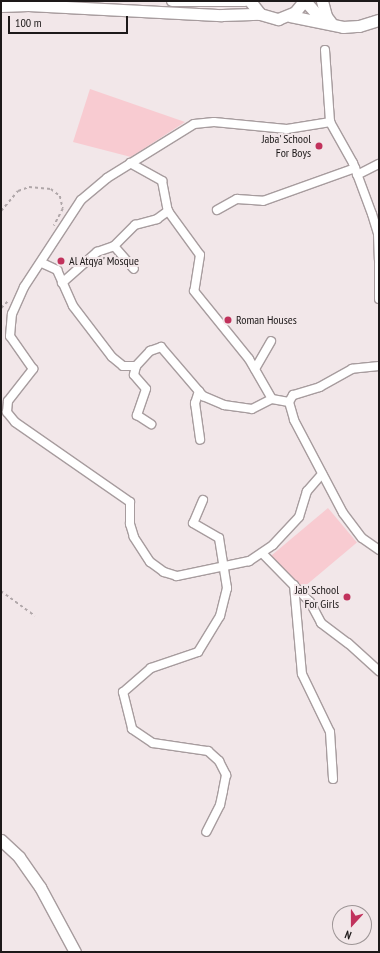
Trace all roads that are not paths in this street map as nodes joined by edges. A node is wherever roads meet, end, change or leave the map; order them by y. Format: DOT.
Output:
graph roads {
  1 [pos="172,1"];
  2 [pos="245,1"];
  3 [pos="250,1"];
  4 [pos="304,1"];
  5 [pos="322,1"];
  6 [pos="1,6"];
  7 [pos="260,14"];
  8 [pos="290,16"];
  9 [pos="379,20"];
  10 [pos="331,25"];
  11 [pos="325,50"];
  12 [pos="330,122"];
  13 [pos="130,163"];
  14 [pos="379,164"];
  15 [pos="356,171"];
  16 [pos="217,210"];
  17 [pos="168,211"];
  18 [pos="378,230"];
  19 [pos="114,246"];
  20 [pos="379,262"];
  21 [pos="42,263"];
  22 [pos="134,270"];
  23 [pos="62,283"];
  24 [pos="379,299"];
  25 [pos="271,341"];
  26 [pos="136,366"];
  27 [pos="379,366"];
  28 [pos="255,369"];
  29 [pos="198,391"];
  30 [pos="272,399"];
  31 [pos="289,402"];
  32 [pos="151,424"];
  33 [pos="200,440"];
  34 [pos="322,474"];
  35 [pos="203,500"];
  36 [pos="379,550"];
  37 [pos="262,552"];
  38 [pos="223,568"];
  39 [pos="294,585"];
  40 [pos="379,671"];
  41 [pos="333,779"];
  42 [pos="206,832"];
  43 [pos="1,840"];
  44 [pos="75,952"];
  1 -- 2 [label="main road"];
  3 -- 7 [label="highway"];
  4 -- 8 [label="highway"];
  4 -- 10 [label="highway"];
  5 -- 10 [label="highway"];
  6 -- 7 [label="highway"];
  7 -- 8 [label="highway"];
  8 -- 10 [label="highway"];
  9 -- 10 [label="highway"];
  11 -- 12 [label="street"];
  12 -- 13 [label="street"];
  12 -- 15 [label="street"];
  13 -- 17 [label="street"];
  13 -- 21 [label="street"];
  14 -- 15 [label="street"];
  15 -- 16 [label="street"];
  15 -- 18 [label="street"];
  17 -- 19 [label="street"];
  17 -- 28 [label="street"];
  18 -- 20 [label="street"];
  19 -- 22 [label="street"];
  19 -- 23 [label="street"];
  20 -- 24 [label="street"];
  21 -- 23 [label="street"];
  21 -- 38 [label="street"];
  23 -- 26 [label="street"];
  25 -- 28 [label="street"];
  26 -- 29 [label="street"];
  26 -- 32 [label="street"];
  27 -- 31 [label="street"];
  28 -- 30 [label="street"];
  29 -- 30 [label="street"];
  29 -- 33 [label="street"];
  30 -- 31 [label="street"];
  31 -- 34 [label="street"];
  34 -- 36 [label="street"];
  34 -- 37 [label="street"];
  35 -- 38 [label="street"];
  37 -- 38 [label="street"];
  37 -- 39 [label="street"];
  38 -- 42 [label="street"];
  39 -- 40 [label="street"];
  39 -- 41 [label="street"];
  43 -- 44 [label="highway"];
}
